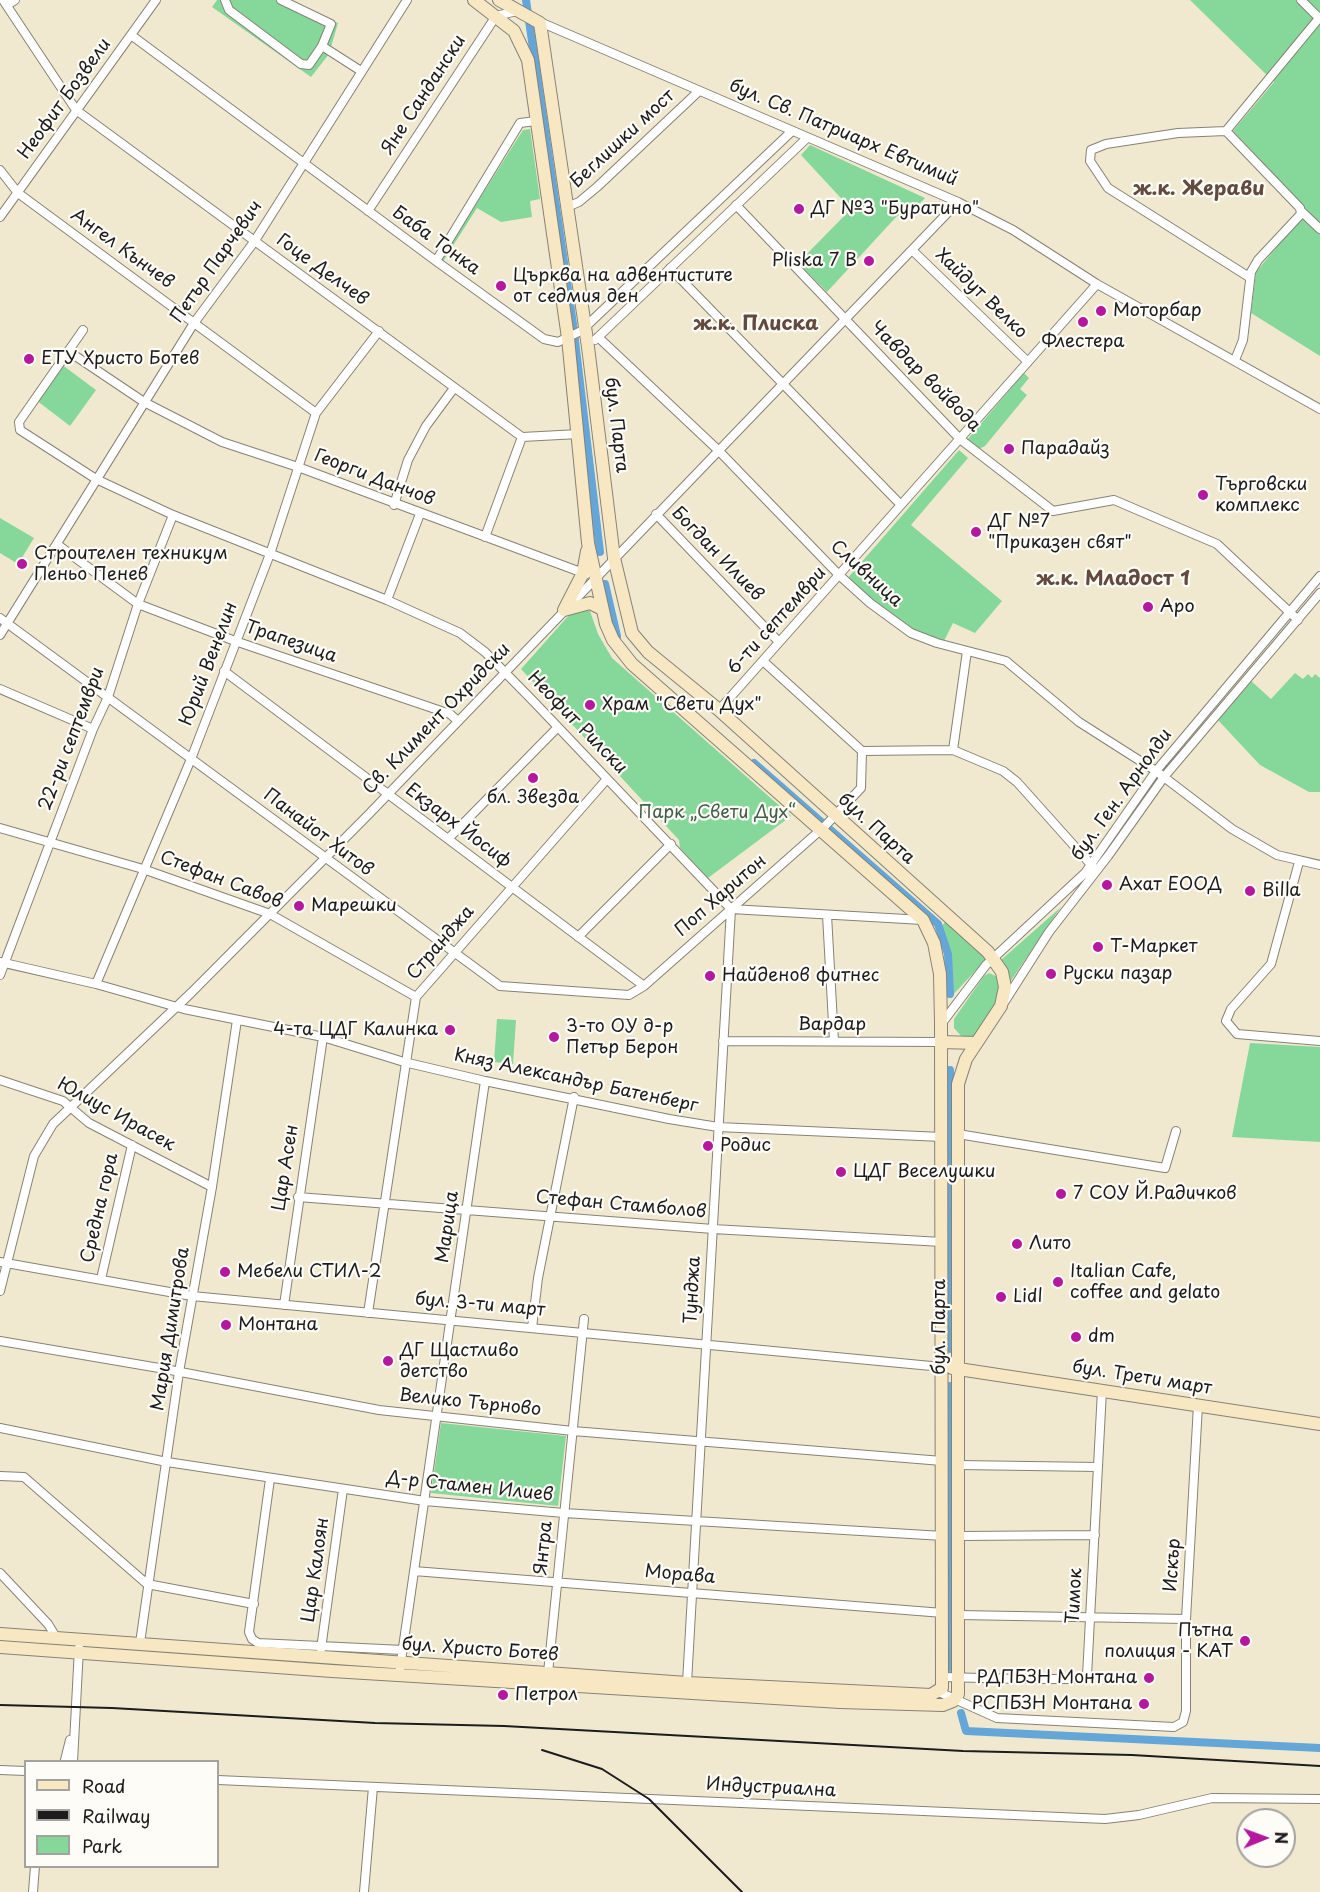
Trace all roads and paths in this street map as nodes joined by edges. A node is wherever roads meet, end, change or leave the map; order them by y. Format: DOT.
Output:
graph roads {
  1 [pos="156,0"];
  2 [pos="225,0"];
  3 [pos="280,0"];
  4 [pos="407,0"];
  5 [pos="499,0"];
  6 [pos="1300,0"];
  7 [pos="8,2"];
  8 [pos="479,3"];
  9 [pos="519,12"];
  10 [pos="496,15"];
  11 [pos="1319,17"];
  12 [pos="538,21"];
  13 [pos="131,35"];
  14 [pos="322,45"];
  15 [pos="361,71"];
  16 [pos="699,91"];
  17 [pos="76,110"];
  18 [pos="536,122"];
  19 [pos="792,131"];
  20 [pos="1226,131"];
  21 [pos="807,138"];
  22 [pos="303,164"];
  23 [pos="0,170"];
  24 [pos="18,193"];
  25 [pos="958,202"];
  26 [pos="736,205"];
  27 [pos="567,207"];
  28 [pos="368,211"];
  29 [pos="1301,211"];
  30 [pos="0,217"];
  31 [pos="1320,229"];
  32 [pos="254,242"];
  33 [pos="912,250"];
  34 [pos="435,261"];
  35 [pos="670,268"];
  36 [pos="1249,277"];
  37 [pos="1097,284"];
  38 [pos="845,319"];
  39 [pos="194,323"];
  40 [pos="583,329"];
  41 [pos="83,330"];
  42 [pos="379,331"];
  43 [pos="570,337"];
  44 [pos="598,337"];
  45 [pos="588,347"];
  46 [pos="68,351"];
  47 [pos="1236,360"];
  48 [pos="1028,362"];
  49 [pos="783,384"];
  50 [pos="454,388"];
  51 [pos="144,402"];
  52 [pos="1320,409"];
  53 [pos="316,413"];
  54 [pos="579,434"];
  55 [pos="522,437"];
  56 [pos="960,440"];
  57 [pos="718,450"];
  58 [pos="298,466"];
  59 [pos="96,480"];
  60 [pos="394,505"];
  61 [pos="901,505"];
  62 [pos="420,513"];
  63 [pos="656,514"];
  64 [pos="173,515"];
  65 [pos="485,537"];
  66 [pos="588,543"];
  67 [pos="58,545"];
  68 [pos="270,554"];
  69 [pos="614,558"];
  70 [pos="583,573"];
  71 [pos="839,575"];
  72 [pos="1320,576"];
  73 [pos="596,577"];
  74 [pos="1320,593"];
  75 [pos="387,600"];
  76 [pos="138,604"];
  77 [pos="603,609"];
  78 [pos="564,610"];
  79 [pos="1290,614"];
  80 [pos="0,618"];
  81 [pos="1298,620"];
  82 [pos="9,624"];
  83 [pos="0,635"];
  84 [pos="235,640"];
  85 [pos="779,642"];
  86 [pos="967,651"];
  87 [pos="763,661"];
  88 [pos="224,671"];
  89 [pos="504,672"];
  90 [pos="0,689"];
  91 [pos="108,697"];
  92 [pos="719,710"];
  93 [pos="458,721"];
  94 [pos="558,727"];
  95 [pos="93,729"];
  96 [pos="953,750"];
  97 [pos="862,751"];
  98 [pos="191,759"];
  99 [pos="1156,771"];
  100 [pos="1164,777"];
  101 [pos="607,779"];
  102 [pos="388,794"];
  103 [pos="828,823"];
  104 [pos="0,828"];
  105 [pos="448,839"];
  106 [pos="48,844"];
  107 [pos="671,844"];
  108 [pos="322,858"];
  109 [pos="1299,862"];
  110 [pos="1320,865"];
  111 [pos="1094,868"];
  112 [pos="143,869"];
  113 [pos="512,887"];
  114 [pos="731,909"];
  115 [pos="270,914"];
  116 [pos="827,915"];
  117 [pos="923,920"];
  118 [pos="578,937"];
  119 [pos="454,953"];
  120 [pos="994,957"];
  121 [pos="2,963"];
  122 [pos="0,975"];
  123 [pos="96,984"];
  124 [pos="644,986"];
  125 [pos="416,997"];
  126 [pos="1001,1006"];
  127 [pos="176,1007"];
  128 [pos="237,1020"];
  129 [pos="941,1024"];
  130 [pos="323,1036"];
  131 [pos="723,1041"];
  132 [pos="834,1041"];
  133 [pos="1320,1041"];
  134 [pos="941,1042"];
  135 [pos="961,1042"];
  136 [pos="976,1043"];
  137 [pos="404,1062"];
  138 [pos="0,1080"];
  139 [pos="485,1081"];
  140 [pos="574,1097"];
  141 [pos="71,1106"];
  142 [pos="718,1126"];
  143 [pos="1176,1131"];
  144 [pos="958,1134"];
  145 [pos="942,1137"];
  146 [pos="132,1145"];
  147 [pos="212,1186"];
  148 [pos="298,1197"];
  149 [pos="385,1203"];
  150 [pos="467,1209"];
  151 [pos="551,1216"];
  152 [pos="712,1229"];
  153 [pos="942,1242"];
  154 [pos="5,1262"];
  155 [pos="101,1279"];
  156 [pos="0,1291"];
  157 [pos="192,1296"];
  158 [pos="284,1305"];
  159 [pos="368,1312"];
  160 [pos="584,1318"];
  161 [pos="451,1320"];
  162 [pos="532,1328"];
  163 [pos="582,1333"];
  164 [pos="0,1341"];
  165 [pos="706,1344"];
  166 [pos="942,1367"];
  167 [pos="959,1369"];
  168 [pos="179,1372"];
  169 [pos="1102,1390"];
  170 [pos="1198,1405"];
  171 [pos="437,1417"];
  172 [pos="1320,1424"];
  173 [pos="0,1428"];
  174 [pos="573,1431"];
  175 [pos="701,1440"];
  176 [pos="942,1461"];
  177 [pos="167,1462"];
  178 [pos="959,1465"];
  179 [pos="1098,1467"];
  180 [pos="0,1476"];
  181 [pos="270,1479"];
  182 [pos="344,1489"];
  183 [pos="425,1501"];
  184 [pos="564,1513"];
  185 [pos="697,1519"];
  186 [pos="1095,1535"];
  187 [pos="943,1536"];
  188 [pos="959,1536"];
  189 [pos="414,1571"];
  190 [pos="0,1573"];
  191 [pos="557,1581"];
  192 [pos="147,1584"];
  193 [pos="692,1593"];
  194 [pos="254,1604"];
  195 [pos="943,1613"];
  196 [pos="959,1615"];
  197 [pos="1090,1618"];
  198 [pos="1186,1619"];
  199 [pos="0,1634"];
  200 [pos="56,1637"];
  201 [pos="80,1639"];
  202 [pos="140,1643"];
  203 [pos="0,1647"];
  204 [pos="321,1651"];
  205 [pos="79,1652"];
  206 [pos="401,1663"];
  207 [pos="548,1673"];
  208 [pos="943,1677"];
  209 [pos="960,1677"];
  210 [pos="688,1678"];
  211 [pos="939,1692"];
  212 [pos="955,1700"];
  213 [pos="68,1760"];
  214 [pos="0,1770"];
  215 [pos="24,1771"];
  216 [pos="219,1780"];
  217 [pos="373,1787"];
  218 [pos="1320,1799"];
  219 [pos="35,1868"];
  220 [pos="33,1892"];
  221 [pos="364,1892"];
  1 -- 13 [label="street, Неофит Бозвели"];
  2 -- 14 [label="street"];
  3 -- 14 [label="street"];
  4 -- 15 [label="street, Петър Парчевич"];
  5 -- 9 [label="main road, бул. Св. Патриарх Евтимий"];
  6 -- 11 [label="street"];
  7 -- 17 [label="street, Гоце Делчев"];
  8 -- 9 [label="main road"];
  8 -- 10 [label="main road, бул. Парта"];
  9 -- 10 [label="street"];
  9 -- 12 [label="main road, бул. Св. Патриарх Евтимий"];
  10 -- 18 [label="main road, бул. Парта"];
  10 -- 28 [label="street, Яне Сандански"];
  11 -- 20 [label="street"];
  12 -- 16 [label="street, бул. Св. Патриарх Евтимий"];
  12 -- 27 [label="main road, бул. Парта"];
  13 -- 17 [label="street, Неофит Бозвели"];
  13 -- 22 [label="street, Баба Тонка"];
  14 -- 15 [label="street"];
  15 -- 22 [label="street, Петър Парчевич"];
  16 -- 19 [label="street, бул. Св. Патриарх Евтимий"];
  16 -- 27 [label="street, Беглишки мост"];
  17 -- 24 [label="street, Неофит Бозвели"];
  17 -- 32 [label="street, Гоце Делчев"];
  18 -- 34 [label="street"];
  18 -- 43 [label="main road, бул. Парта"];
  19 -- 21 [label="street, бул. Св. Патриарх Евтимий"];
  19 -- 40 [label="street"];
  20 -- 29 [label="street"];
  20 -- 36 [label="street"];
  21 -- 25 [label="street, бул. Св. Патриарх Евтимий"];
  21 -- 26 [label="street"];
  22 -- 28 [label="street, Баба Тонка"];
  22 -- 32 [label="street, Петър Парчевич"];
  23 -- 24 [label="street, Ангел Кънчев"];
  24 -- 30 [label="street, Неофит Бозвели"];
  24 -- 39 [label="street, Ангел Кънчев"];
  25 -- 33 [label="street, Св. Климент Охридски"];
  25 -- 37 [label="street, бул. Св. Патриарх Евтимий"];
  26 -- 35 [label="street"];
  26 -- 38 [label="street, Чавдар войвода"];
  27 -- 40 [label="main road, бул. Парта"];
  28 -- 34 [label="street, Баба Тонка"];
  29 -- 31 [label="street"];
  29 -- 36 [label="street"];
  32 -- 39 [label="street, Петър Парчевич"];
  32 -- 42 [label="street, Гоце Делчев"];
  33 -- 38 [label="street, Св. Климент Охридски"];
  33 -- 48 [label="street, Хайдут Велко"];
  34 -- 43 [label="street, Баба Тонка"];
  35 -- 44 [label="street"];
  35 -- 49 [label="street"];
  36 -- 47 [label="street"];
  37 -- 47 [label="street, бул. Св. Патриарх Евтимий"];
  37 -- 48 [label="street, 6-ти септември"];
  38 -- 49 [label="street, Св. Климент Охридски"];
  38 -- 56 [label="street, Чавдар войвода"];
  39 -- 51 [label="street, Петър Парчевич"];
  39 -- 53 [label="street, Ангел Кънчев"];
  40 -- 43 [label="street"];
  40 -- 45 [label="main road, бул. Парта"];
  41 -- 46 [label="street"];
  42 -- 50 [label="street, Гоце Делчев"];
  42 -- 53 [label="street, Юрий Венелин"];
  43 -- 54 [label="main road, бул. Парта"];
  44 -- 45 [label="street"];
  44 -- 57 [label="street, Сливница"];
  45 -- 69 [label="main road, бул. Парта"];
  46 -- 51 [label="street, Георги Данчов"];
  46 -- 59 [label="street, Неофит Рилски"];
  47 -- 52 [label="street, бул. Св. Патриарх Евтимий"];
  48 -- 56 [label="street, 6-ти септември"];
  49 -- 57 [label="street, Св. Климент Охридски"];
  49 -- 61 [label="street"];
  50 -- 55 [label="street, Гоце Делчев"];
  50 -- 60 [label="street"];
  51 -- 58 [label="street, Георги Данчов"];
  51 -- 59 [label="street, Петър Парчевич"];
  53 -- 58 [label="street, Юрий Венелин"];
  54 -- 55 [label="street"];
  54 -- 66 [label="main road, бул. Парта"];
  55 -- 65 [label="street"];
  56 -- 61 [label="street, 6-ти септември"];
  56 -- 79 [label="street, Чавдар войвода"];
  57 -- 63 [label="street, Св. Климент Охридски"];
  57 -- 71 [label="street, Сливница"];
  58 -- 60 [label="street, Георги Данчов"];
  58 -- 68 [label="street, Юрий Венелин"];
  59 -- 64 [label="street, Неофит Рилски"];
  59 -- 67 [label="street, Петър Парчевич"];
  60 -- 62 [label="street, Георги Данчов"];
  61 -- 71 [label="street, 6-ти септември"];
  62 -- 65 [label="street, Георги Данчов"];
  62 -- 75 [label="street"];
  63 -- 69 [label="street, Св. Климент Охридски"];
  63 -- 85 [label="street, Богдан Илиев"];
  64 -- 68 [label="street, Неофит Рилски"];
  64 -- 76 [label="street, 22-ри септември"];
  65 -- 70 [label="street, Георги Данчов"];
  66 -- 70 [label="main road"];
  66 -- 73 [label="main road, бул. Парта"];
  67 -- 76 [label="street, Трапезица"];
  67 -- 82 [label="street, Петър Парчевич"];
  68 -- 75 [label="street, Неофит Рилски"];
  68 -- 84 [label="street, Юрий Венелин"];
  69 -- 73 [label="street, Св. Климент Охридски"];
  69 -- 92 [label="main road, бул. Парта"];
  70 -- 73 [label="street, Георги Данчов"];
  70 -- 78 [label="main road"];
  71 -- 85 [label="street, 6-ти септември"];
  71 -- 86 [label="street, Сливница"];
  72 -- 79 [label="street, бул. Ген. Арнолди"];
  73 -- 77 [label="main road, бул. Парта"];
  73 -- 78 [label="street, Св. Климент Охридски"];
  74 -- 81 [label="street, бул. Ген. Арнолди"];
  75 -- 89 [label="street, Неофит Рилски"];
  76 -- 84 [label="street, Трапезица"];
  76 -- 91 [label="street, 22-ри септември"];
  77 -- 78 [label="main road"];
  77 -- 103 [label="main road, бул. Парта"];
  78 -- 89 [label="street, Св. Климент Охридски"];
  79 -- 81 [label="street, Чавдар войвода"];
  79 -- 99 [label="street, бул. Ген. Арнолди"];
  80 -- 82 [label="street, Панайот Хитов"];
  81 -- 100 [label="street, бул. Ген. Арнолди"];
  82 -- 83 [label="street, Петър Парчевич"];
  82 -- 91 [label="street, Панайот Хитов"];
  84 -- 88 [label="street, Юрий Венелин"];
  84 -- 93 [label="street, Трапезица"];
  85 -- 87 [label="street, 6-ти септември"];
  86 -- 96 [label="street"];
  86 -- 99 [label="street, Сливница"];
  87 -- 92 [label="street, 6-ти септември"];
  87 -- 97 [label="street"];
  88 -- 98 [label="street, Юрий Венелин"];
  88 -- 102 [label="street, Екзарх Йосиф"];
  89 -- 93 [label="street, Св. Климент Охридски"];
  89 -- 94 [label="street, Неофит Рилски"];
  90 -- 95 [label="street"];
  91 -- 95 [label="street, 22-ри септември"];
  91 -- 98 [label="street, Панайот Хитов"];
  92 -- 103 [label="main road, бул. Парта"];
  93 -- 102 [label="street, Св. Климент Охридски"];
  94 -- 101 [label="street, Неофит Рилски"];
  94 -- 105 [label="street"];
  95 -- 106 [label="street, 22-ри септември"];
  96 -- 97 [label="street"];
  96 -- 111 [label="street"];
  97 -- 103 [label="street, Поп Харитон"];
  98 -- 108 [label="street, Панайот Хитов"];
  98 -- 112 [label="street, Юрий Венелин"];
  99 -- 100 [label="street, Сливница"];
  99 -- 111 [label="street, бул. Ген. Арнолди"];
  100 -- 109 [label="street, Сливница"];
  100 -- 111 [label="street, бул. Ген. Арнолди"];
  101 -- 107 [label="street, Неофит Рилски"];
  101 -- 113 [label="street, Странджа"];
  102 -- 105 [label="street, Екзарх Йосиф"];
  102 -- 108 [label="street, Св. Климент Охридски"];
  103 -- 114 [label="street, Поп Харитон"];
  103 -- 117 [label="main road, бул. Парта"];
  103 -- 120 [label="main road, бул. Парта"];
  104 -- 106 [label="street, Стефан Савов"];
  105 -- 113 [label="street, Екзарх Йосиф"];
  106 -- 112 [label="street, Стефан Савов"];
  106 -- 121 [label="street, 22-ри септември"];
  107 -- 114 [label="street, Неофит Рилски"];
  107 -- 118 [label="street"];
  108 -- 115 [label="street, Св. Климент Охридски"];
  108 -- 119 [label="street, Панайот Хитов"];
  109 -- 110 [label="street, Сливница"];
  109 -- 133 [label="street"];
  111 -- 120 [label="street, бул. Ген. Арнолди"];
  111 -- 126 [label="street, бул. Ген. Арнолди"];
  112 -- 115 [label="street, Стефан Савов"];
  112 -- 123 [label="street, Юрий Венелин"];
  113 -- 118 [label="street, Екзарх Йосиф"];
  113 -- 119 [label="street, Странджа"];
  114 -- 116 [label="street"];
  114 -- 124 [label="street, Поп Харитон"];
  114 -- 131 [label="street, Тунджа"];
  115 -- 125 [label="street, Стефан Савов"];
  115 -- 127 [label="street, Св. Климент Охридски"];
  116 -- 117 [label="street"];
  116 -- 132 [label="street"];
  117 -- 129 [label="main road, бул. Парта"];
  118 -- 124 [label="street, Екзарх Йосиф"];
  119 -- 124 [label="street, Панайот Хитов"];
  119 -- 125 [label="street, Странджа"];
  120 -- 126 [label="main road, бул. Парта"];
  120 -- 129 [label="street, бул. Ген. Арнолди"];
  121 -- 122 [label="street, 22-ри септември"];
  121 -- 123 [label="street, Княз Александър Батенберг"];
  123 -- 127 [label="street, Княз Александър Батенберг"];
  125 -- 137 [label="street, Странджа"];
  126 -- 136 [label="main road, бул. Парта"];
  127 -- 128 [label="street, Княз Александър Батенберг"];
  127 -- 141 [label="street, Св. Климент Охридски"];
  128 -- 130 [label="street, Княз Александър Батенберг"];
  128 -- 147 [label="street, Мария Димитрова"];
  129 -- 134 [label="main road, бул. Парта"];
  129 -- 135 [label="main road"];
  130 -- 137 [label="street, Княз Александър Батенберг"];
  130 -- 148 [label="street, Цар Асен"];
  131 -- 132 [label="street, Вардар"];
  131 -- 142 [label="street, Тунджа"];
  132 -- 134 [label="street, Вардар"];
  134 -- 135 [label="main road"];
  134 -- 145 [label="main road, бул. Парта"];
  135 -- 136 [label="main road"];
  136 -- 144 [label="main road, бул. Парта"];
  137 -- 139 [label="street, Княз Александър Батенберг"];
  137 -- 149 [label="street, Странджа"];
  138 -- 141 [label="street, Юлиус Ирасек"];
  139 -- 140 [label="street, Княз Александър Батенберг"];
  139 -- 150 [label="street, Марица"];
  140 -- 142 [label="street, Княз Александър Батенберг"];
  140 -- 151 [label="street"];
  141 -- 146 [label="street, Юлиус Ирасек"];
  141 -- 154 [label="street, Св. Климент Охридски"];
  142 -- 145 [label="street, Княз Александър Батенберг"];
  142 -- 152 [label="street, Тунджа"];
  143 -- 144 [label="street"];
  144 -- 167 [label="main road, бул. Парта"];
  145 -- 153 [label="main road, бул. Парта"];
  146 -- 147 [label="street, Юлиус Ирасек"];
  146 -- 155 [label="street, Средна гора"];
  147 -- 157 [label="street, Мария Димитрова"];
  148 -- 149 [label="street, Стефан Стамболов"];
  148 -- 158 [label="street, Цар Асен"];
  149 -- 150 [label="street, Стефан Стамболов"];
  149 -- 159 [label="street, Странджа"];
  150 -- 151 [label="street, Стефан Стамболов"];
  150 -- 161 [label="street, Марица"];
  151 -- 152 [label="street, Стефан Стамболов"];
  151 -- 162 [label="street"];
  152 -- 153 [label="street, Стефан Стамболов"];
  152 -- 165 [label="street, Тунджа"];
  153 -- 166 [label="main road, бул. Парта"];
  154 -- 155 [label="street, бул. 3-ти март"];
  154 -- 156 [label="street, Св. Климент Охридски"];
  155 -- 157 [label="street, бул. 3-ти март"];
  157 -- 158 [label="street, бул. 3-ти март"];
  157 -- 168 [label="street, Мария Димитрова"];
  158 -- 159 [label="street, бул. 3-ти март"];
  159 -- 161 [label="street, бул. 3-ти март"];
  160 -- 163 [label="street, Янтра"];
  161 -- 162 [label="street, бул. 3-ти март"];
  161 -- 171 [label="street, Марица"];
  162 -- 163 [label="street, бул. 3-ти март"];
  163 -- 165 [label="street, бул. 3-ти март"];
  163 -- 174 [label="street, Янтра"];
  164 -- 168 [label="street, Велико Търново"];
  165 -- 166 [label="street, бул. 3-ти март"];
  165 -- 175 [label="street, Тунджа"];
  166 -- 167 [label="main road, бул. 3-ти март"];
  166 -- 176 [label="main road, бул. Парта"];
  167 -- 169 [label="main road, бул. Трети март"];
  167 -- 178 [label="main road, бул. Парта"];
  168 -- 171 [label="street, Велико Търново"];
  168 -- 177 [label="street, Мария Димитрова"];
  169 -- 170 [label="main road, бул. Трети март"];
  169 -- 179 [label="street, Тимок"];
  170 -- 172 [label="main road, бул. Трети март"];
  170 -- 198 [label="street, Искър"];
  171 -- 174 [label="street, Велико Търново"];
  171 -- 183 [label="street, Марица"];
  173 -- 177 [label="street, Д-р Стамен Илиев"];
  174 -- 175 [label="street, Велико Търново"];
  174 -- 184 [label="street, Янтра"];
  175 -- 176 [label="street, Велико Търново"];
  175 -- 185 [label="street, Тунджа"];
  176 -- 187 [label="main road, бул. Парта"];
  177 -- 181 [label="street, Д-р Стамен Илиев"];
  177 -- 192 [label="street, Мария Димитрова"];
  178 -- 179 [label="street"];
  178 -- 188 [label="main road, бул. Парта"];
  179 -- 186 [label="street, Тимок"];
  180 -- 192 [label="street"];
  181 -- 182 [label="street, Д-р Стамен Илиев"];
  181 -- 194 [label="street"];
  182 -- 183 [label="street, Д-р Стамен Илиев"];
  182 -- 204 [label="street, Цар Калоян"];
  183 -- 184 [label="street, Д-р Стамен Илиев"];
  183 -- 189 [label="street, Марица"];
  184 -- 185 [label="street, Д-р Стамен Илиев"];
  184 -- 191 [label="street, Янтра"];
  185 -- 187 [label="street, Д-р Стамен Илиев"];
  185 -- 193 [label="street, Тунджа"];
  186 -- 188 [label="street"];
  186 -- 197 [label="street, Тимок"];
  187 -- 195 [label="main road, бул. Парта"];
  188 -- 196 [label="main road, бул. Парта"];
  189 -- 191 [label="street, Морава"];
  189 -- 206 [label="street, Марица"];
  190 -- 200 [label="street"];
  191 -- 193 [label="street, Морава"];
  191 -- 207 [label="street, Янтра"];
  192 -- 194 [label="street"];
  192 -- 202 [label="street, Мария Димитрова"];
  193 -- 195 [label="street, Морава"];
  193 -- 210 [label="street, Тунджа"];
  194 -- 204 [label="street"];
  195 -- 208 [label="main road, бул. Парта"];
  196 -- 197 [label="street"];
  196 -- 209 [label="main road, бул. Парта"];
  197 -- 198 [label="street"];
  197 -- 209 [label="street, Тимок"];
  198 -- 212 [label="street, Искър"];
  199 -- 200 [label="main road, бул. Христо Ботев"];
  200 -- 201 [label="main road, бул. Христо Ботев"];
  201 -- 202 [label="main road, бул. Христо Ботев"];
  201 -- 205 [label="street"];
  202 -- 204 [label="main road, бул. Христо Ботев"];
  203 -- 205 [label="main road, бул. Христо Ботев"];
  204 -- 206 [label="main road, бул. Христо Ботев"];
  205 -- 206 [label="main road, бул. Христо Ботев"];
  205 -- 213 [label="street"];
  206 -- 207 [label="main road, бул. Христо Ботев"];
  206 -- 212 [label="main road, бул. Христо Ботев"];
  207 -- 210 [label="main road, бул. Христо Ботев"];
  208 -- 209 [label="street"];
  208 -- 211 [label="main road, бул. Парта"];
  209 -- 212 [label="main road, бул. Парта"];
  210 -- 211 [label="main road, бул. Христо Ботев"];
  211 -- 212 [label="street"];
  214 -- 215 [label="street"];
  216 -- 217 [label="street, Индустриална"];
  217 -- 218 [label="street, Индустриална"];
  217 -- 221 [label="street"];
  219 -- 220 [label="street"];
}
